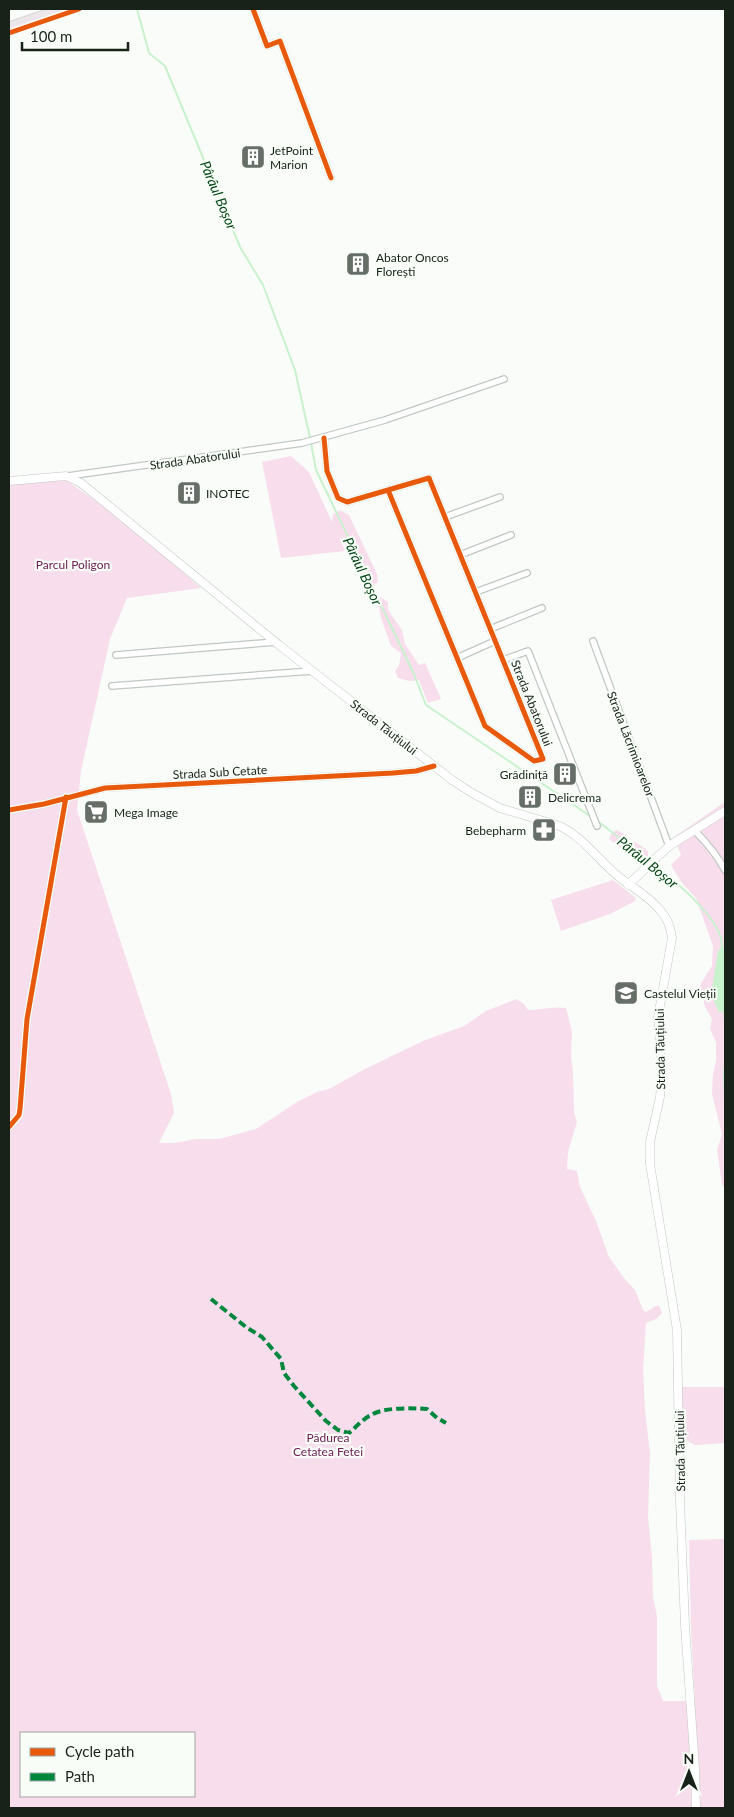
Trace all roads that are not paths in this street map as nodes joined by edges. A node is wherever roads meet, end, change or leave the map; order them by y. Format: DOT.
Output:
graph roads {
  1 [pos="62,9"];
  2 [pos="253,9"];
  3 [pos="9,27"];
  4 [pos="331,178"];
  5 [pos="504,379"];
  6 [pos="324,438"];
  7 [pos="66,476"];
  8 [pos="9,481"];
  9 [pos="388,490"];
  10 [pos="500,497"];
  11 [pos="445,517"];
  12 [pos="511,535"];
  13 [pos="460,555"];
  14 [pos="527,573"];
  15 [pos="476,592"];
  16 [pos="542,608"];
  17 [pos="490,629"];
  18 [pos="495,641"];
  19 [pos="276,642"];
  20 [pos="593,642"];
  21 [pos="116,654"];
  22 [pos="457,658"];
  23 [pos="503,660"];
  24 [pos="314,671"];
  25 [pos="112,686"];
  26 [pos="434,766"];
  27 [pos="66,797"];
  28 [pos="9,810"];
  29 [pos="725,811"];
  30 [pos="596,826"];
  31 [pos="695,831"];
  32 [pos="670,846"];
  33 [pos="725,870"];
  34 [pos="626,882"];
  35 [pos="9,1127"];
  36 [pos="696,1808"];
  1 -- 3 [label="main road"];
  2 -- 4 [label="street"];
  5 -- 6 [label="street, Strada Abatorului"];
  6 -- 7 [label="street, Strada Abatorului"];
  6 -- 9 [label="street, Strada Abatorului"];
  7 -- 8 [label="main road"];
  7 -- 19 [label="main road, Strada Tăuțiului"];
  9 -- 11 [label="street, Strada Abatorului"];
  9 -- 22 [label="street, Strada Abatorului"];
  10 -- 11 [label="street"];
  11 -- 13 [label="street, Strada Abatorului"];
  12 -- 13 [label="street"];
  13 -- 15 [label="street, Strada Abatorului"];
  14 -- 15 [label="street"];
  15 -- 17 [label="street, Strada Abatorului"];
  16 -- 17 [label="street"];
  17 -- 18 [label="street, Strada Abatorului"];
  18 -- 22 [label="street"];
  18 -- 23 [label="street, Strada Abatorului"];
  19 -- 21 [label="street"];
  19 -- 24 [label="main road, Strada Tăuțiului"];
  20 -- 32 [label="street, Strada Lăcrimioarelor"];
  22 -- 23 [label="street, Strada Abatorului"];
  23 -- 30 [label="street, Strada Abatorului"];
  24 -- 25 [label="street"];
  24 -- 26 [label="main road, Strada Tăuțiului"];
  26 -- 27 [label="street, Strada Sub Cetate"];
  26 -- 34 [label="main road, Strada Tăuțiului"];
  27 -- 28 [label="street, Strada Sub Cetate"];
  27 -- 35 [label="street"];
  29 -- 31 [label="main road"];
  31 -- 32 [label="main road"];
  31 -- 33 [label="street"];
  32 -- 34 [label="main road"];
  34 -- 36 [label="main road, Strada Tăuțiului"];
}
